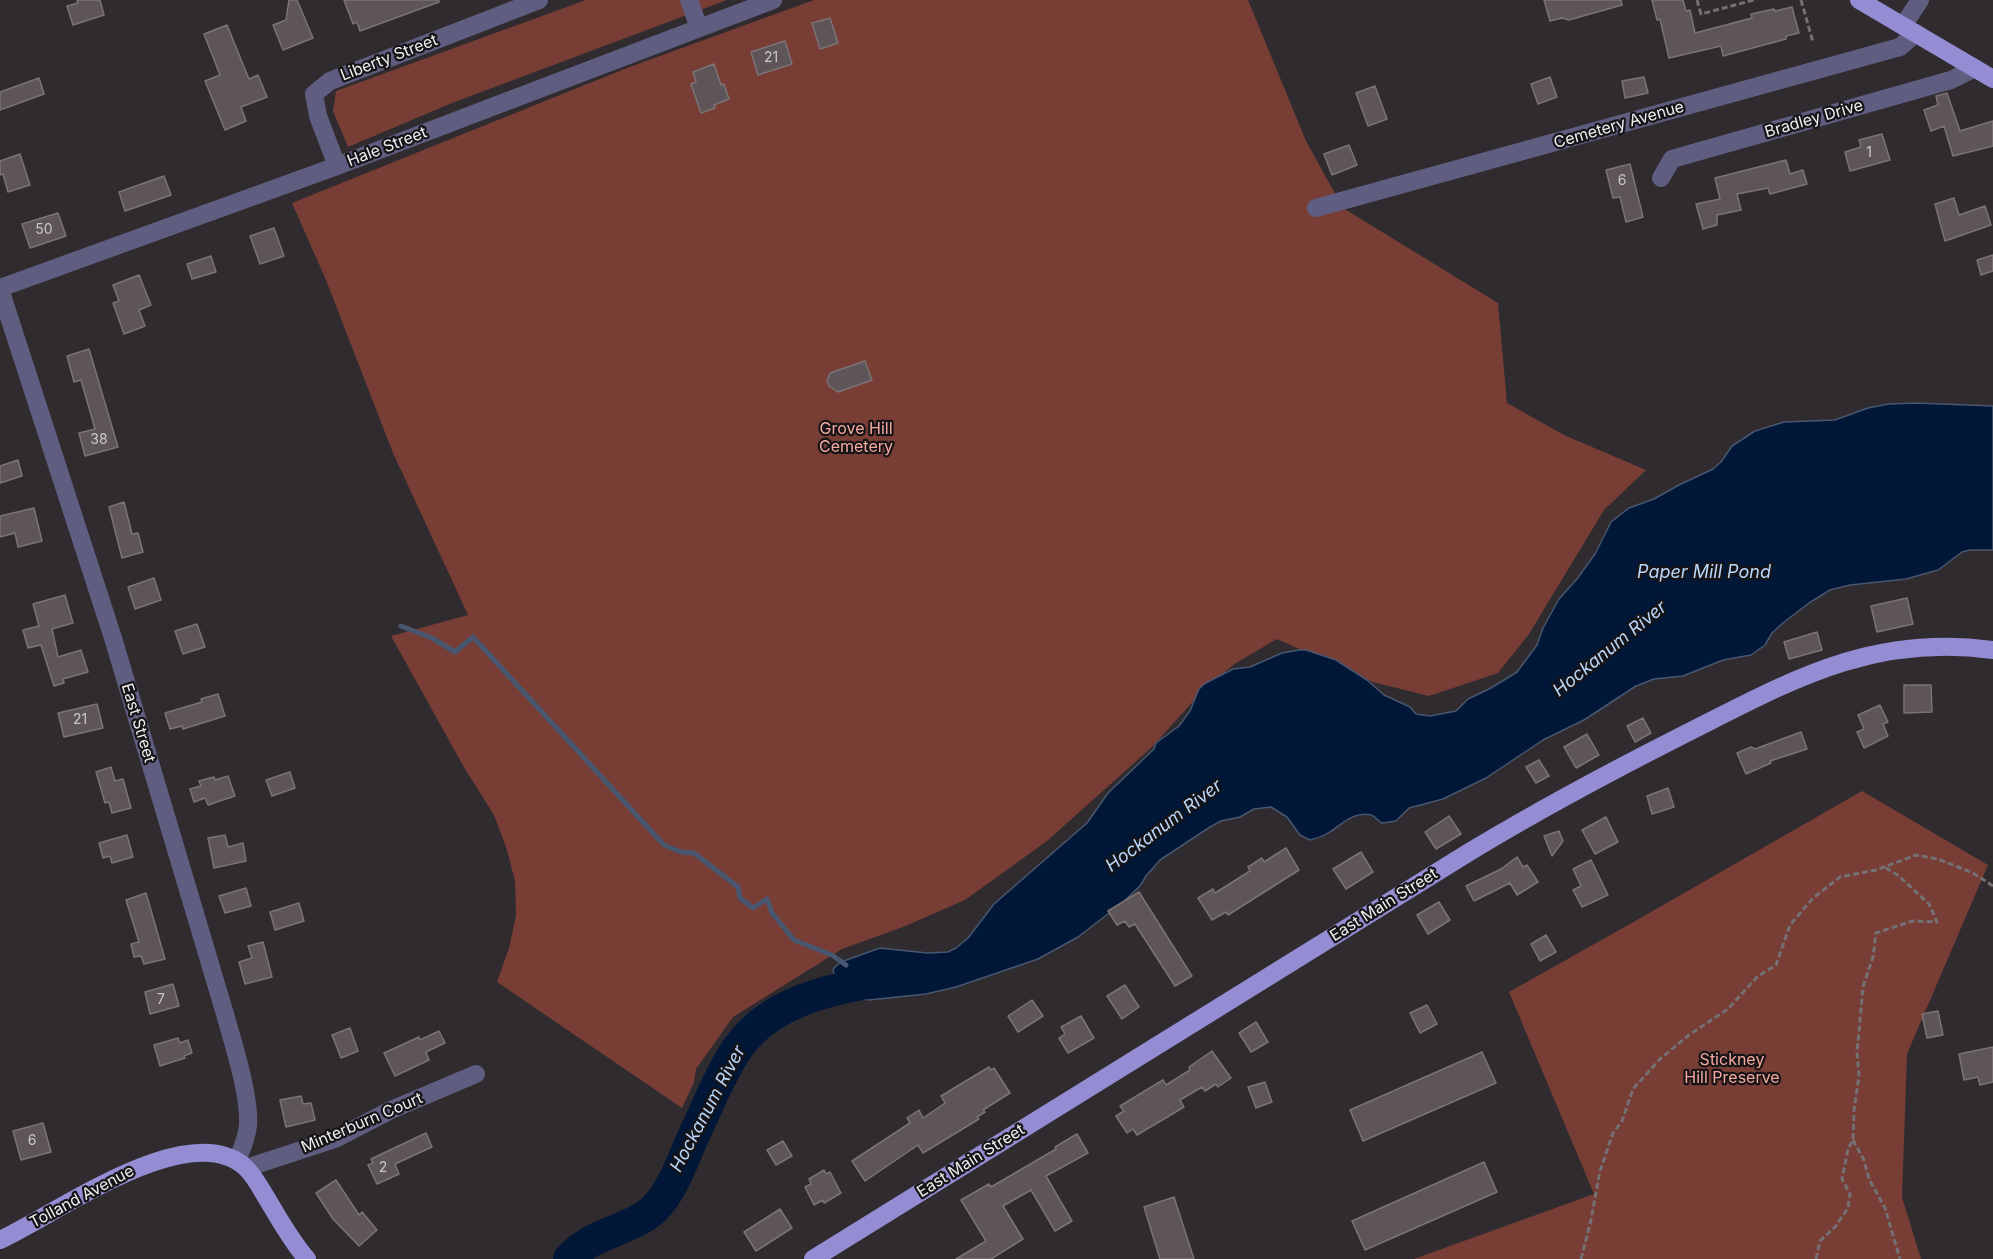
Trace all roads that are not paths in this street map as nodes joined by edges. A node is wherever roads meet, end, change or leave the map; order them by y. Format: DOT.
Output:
graph roads {
  1 [pos="539,0"];
  2 [pos="689,0"];
  3 [pos="772,0"];
  4 [pos="1859,0"];
  5 [pos="1920,0"];
  6 [pos="699,28"];
  7 [pos="1910,29"];
  8 [pos="1975,68"];
  9 [pos="1993,79"];
  10 [pos="337,166"];
  11 [pos="1661,178"];
  12 [pos="1316,208"];
  13 [pos="0,289"];
  14 [pos="1993,650"];
  15 [pos="476,1074"];
  16 [pos="241,1164"];
  17 [pos="0,1240"];
  18 [pos="308,1259"];
  19 [pos="813,1259"];
  1 -- 10 [label="street, Liberty Street"];
  2 -- 6 [label="street"];
  3 -- 6 [label="street, Hale Street"];
  4 -- 7 [label="main road"];
  5 -- 7 [label="street"];
  6 -- 10 [label="street, Hale Street"];
  7 -- 8 [label="main road"];
  7 -- 12 [label="street, Cemetery Avenue"];
  8 -- 9 [label="main road"];
  8 -- 11 [label="street, Bradley Drive"];
  10 -- 13 [label="street, Hale Street"];
  13 -- 16 [label="street, East Street"];
  14 -- 19 [label="main road, East Main Street"];
  15 -- 16 [label="street, Minterburn Court"];
  16 -- 17 [label="main road, Tolland Avenue"];
  16 -- 18 [label="main road"];
}
